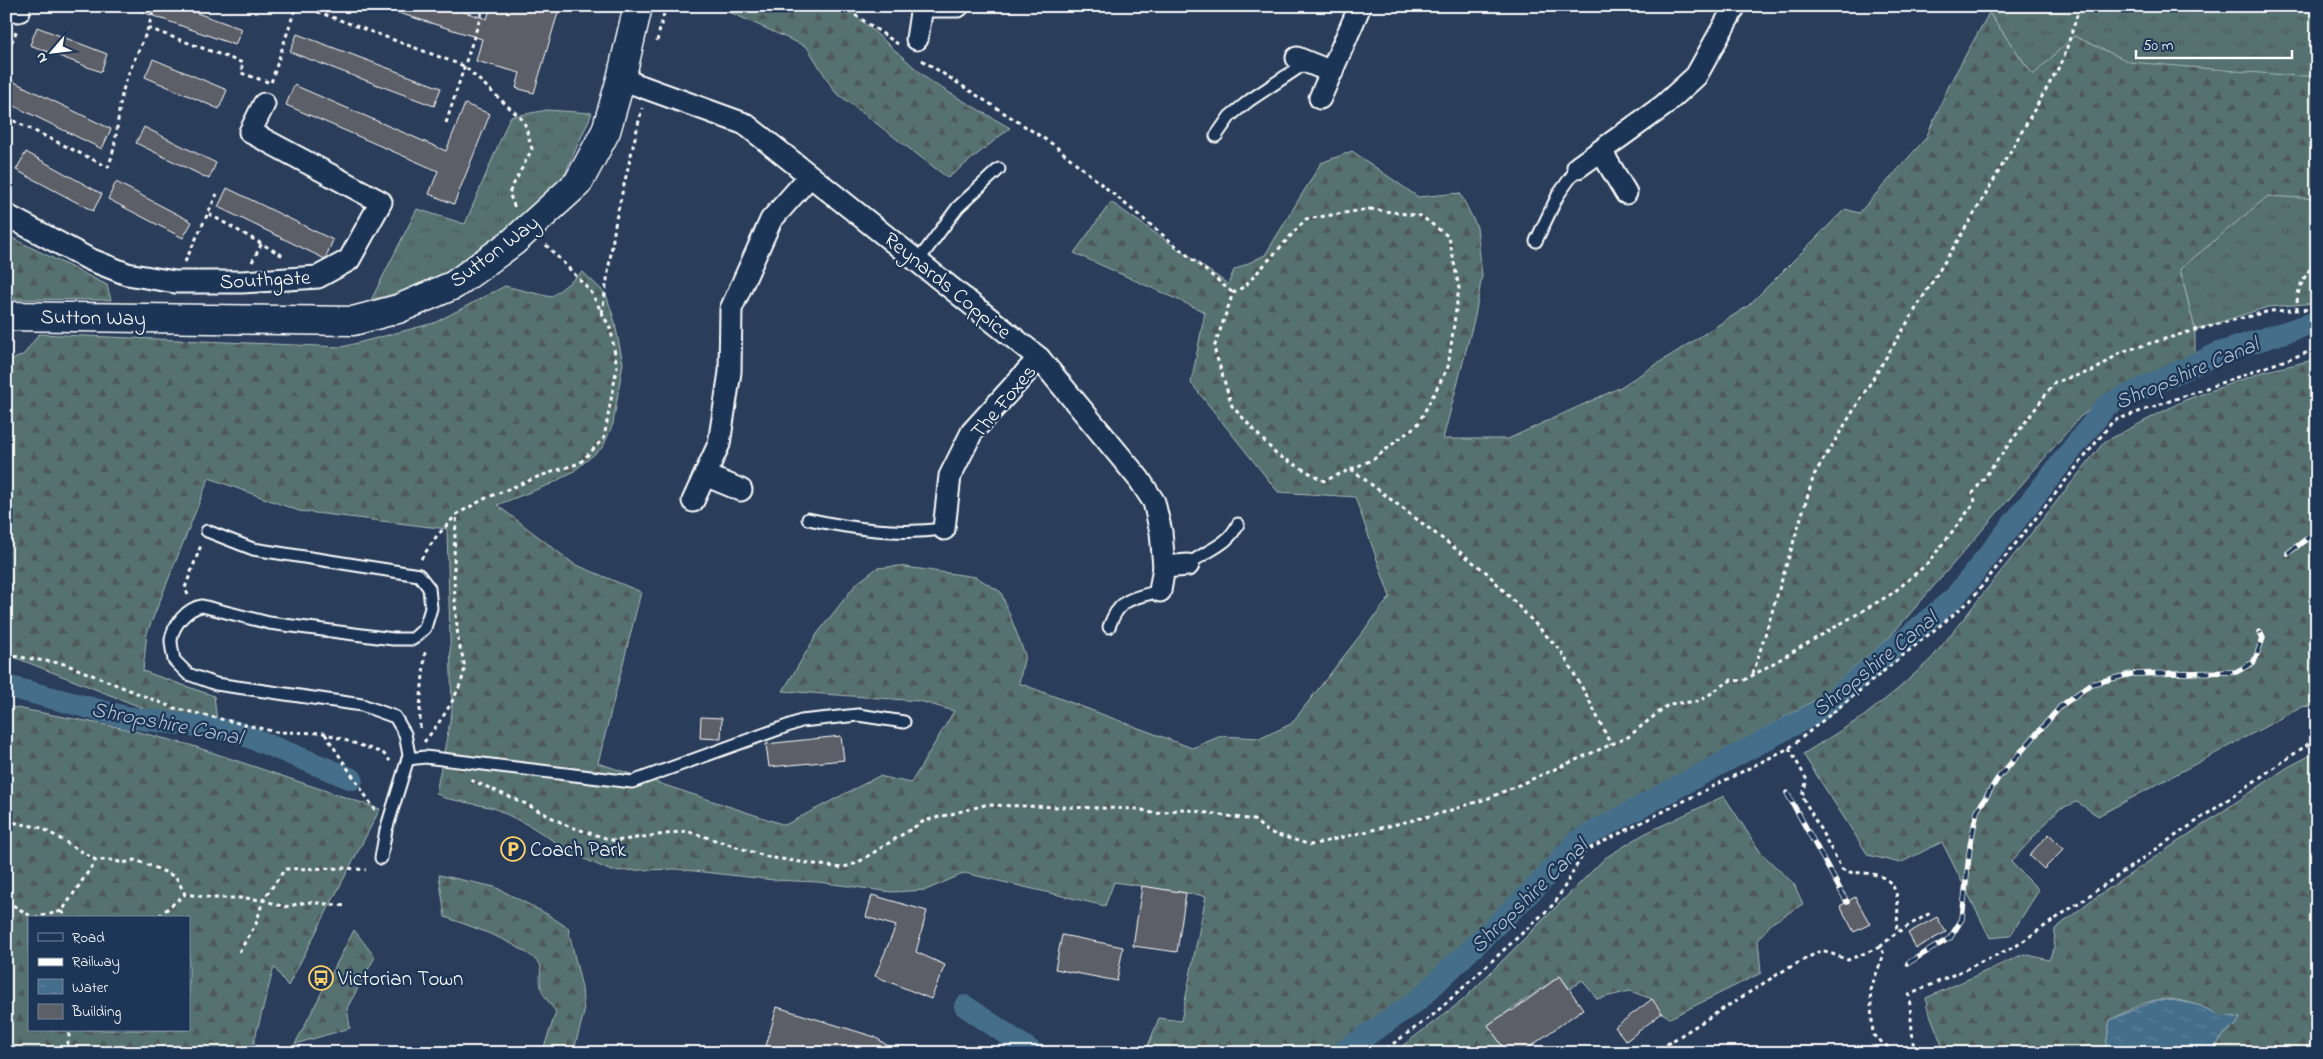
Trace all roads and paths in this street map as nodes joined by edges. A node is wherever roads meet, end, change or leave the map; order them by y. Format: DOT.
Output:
graph roads {
  1 [pos="154,6"];
  2 [pos="296,6"];
  3 [pos="302,6"];
  4 [pos="484,6"];
  5 [pos="638,6"];
  6 [pos="842,6"];
  7 [pos="922,6"];
  8 [pos="932,6"];
  9 [pos="958,6"];
  10 [pos="1360,6"];
  11 [pos="1735,6"];
  12 [pos="2080,6"];
  13 [pos="148,28"];
  14 [pos="911,46"];
  15 [pos="1302,60"];
  16 [pos="464,66"];
  17 [pos="1332,72"];
  18 [pos="633,83"];
  19 [pos="1320,98"];
  20 [pos="264,104"];
  21 [pos="6,117"];
  22 [pos="446,122"];
  23 [pos="1216,136"];
  24 [pos="1600,151"];
  25 [pos="1578,167"];
  26 [pos="999,169"];
  27 [pos="810,176"];
  28 [pos="1626,193"];
  29 [pos="217,194"];
  30 [pos="209,214"];
  31 [pos="517,214"];
  32 [pos="6,215"];
  33 [pos="542,240"];
  34 [pos="1536,241"];
  35 [pos="286,258"];
  36 [pos="2317,260"];
  37 [pos="918,261"];
  38 [pos="175,282"];
  39 [pos="1233,293"];
  40 [pos="2317,309"];
  41 [pos="2297,310"];
  42 [pos="602,313"];
  43 [pos="6,316"];
  44 [pos="2317,349"];
  45 [pos="1039,358"];
  46 [pos="1352,469"];
  47 [pos="705,475"];
  48 [pos="741,490"];
  49 [pos="693,501"];
  50 [pos="457,514"];
  51 [pos="808,519"];
  52 [pos="1238,524"];
  53 [pos="944,529"];
  54 [pos="206,534"];
  55 [pos="1188,565"];
  56 [pos="1164,567"];
  57 [pos="411,574"];
  58 [pos="185,588"];
  59 [pos="1160,591"];
  60 [pos="1109,627"];
  61 [pos="425,654"];
  62 [pos="6,655"];
  63 [pos="1753,674"];
  64 [pos="420,707"];
  65 [pos="904,722"];
  66 [pos="324,733"];
  67 [pos="2317,738"];
  68 [pos="1611,745"];
  69 [pos="1789,748"];
  70 [pos="408,759"];
  71 [pos="465,778"];
  72 [pos="6,821"];
  73 [pos="386,830"];
  74 [pos="380,858"];
  75 [pos="96,860"];
  76 [pos="366,870"];
  77 [pos="185,894"];
  78 [pos="263,900"];
  79 [pos="6,901"];
  80 [pos="346,906"];
  81 [pos="62,911"];
  82 [pos="1932,912"];
  83 [pos="31,916"];
  84 [pos="42,916"];
  85 [pos="65,916"];
  86 [pos="160,916"];
  87 [pos="1896,932"];
  88 [pos="1880,947"];
  89 [pos="239,952"];
  90 [pos="70,1032"];
  91 [pos="66,1053"];
  92 [pos="1380,1053"];
  93 [pos="1653,1053"];
  94 [pos="1895,1053"];
  95 [pos="1914,1053"];
  1 -- 13 [label="path"];
  2 -- 13 [label="path"];
  3 -- 16 [label="path"];
  4 -- 16 [label="path"];
  5 -- 18 [label="street, Sutton Way"];
  6 -- 14 [label="path"];
  7 -- 14 [label="street"];
  8 -- 9 [label="street"];
  10 -- 17 [label="street"];
  11 -- 24 [label="street"];
  12 -- 63 [label="path"];
  13 -- 21 [label="path"];
  14 -- 39 [label="path"];
  15 -- 17 [label="street"];
  15 -- 23 [label="lane"];
  16 -- 22 [label="path"];
  16 -- 31 [label="path"];
  17 -- 19 [label="street"];
  18 -- 27 [label="street, Reynards Coppice"];
  18 -- 42 [label="path"];
  18 -- 43 [label="street, Sutton Way"];
  20 -- 38 [label="street, Southgate"];
  24 -- 25 [label="street"];
  24 -- 28 [label="street"];
  25 -- 34 [label="lane"];
  26 -- 37 [label="lane"];
  27 -- 37 [label="street, Reynards Coppice"];
  27 -- 47 [label="street"];
  29 -- 30 [label="path"];
  30 -- 35 [label="path"];
  30 -- 38 [label="path"];
  32 -- 38 [label="street, Southgate"];
  33 -- 42 [label="path"];
  36 -- 41 [label="path"];
  37 -- 45 [label="street, Reynards Coppice"];
  39 -- 46 [label="path"];
  39 -- 46 [label="path"];
  40 -- 41 [label="path"];
  41 -- 63 [label="path"];
  42 -- 50 [label="path"];
  44 -- 69 [label="path"];
  45 -- 53 [label="street, The Foxes"];
  45 -- 56 [label="street, Reynards Coppice"];
  46 -- 68 [label="path"];
  47 -- 48 [label="street"];
  47 -- 49 [label="street"];
  50 -- 57 [label="path"];
  50 -- 70 [label="path"];
  51 -- 53 [label="lane"];
  52 -- 55 [label="lane"];
  54 -- 57 [label="lane"];
  54 -- 58 [label="path"];
  55 -- 56 [label="street"];
  56 -- 59 [label="street, Reynards Coppice"];
  57 -- 70 [label="lane"];
  59 -- 60 [label="lane"];
  61 -- 64 [label="path"];
  62 -- 66 [label="path"];
  63 -- 68 [label="path"];
  65 -- 70 [label="lane"];
  66 -- 70 [label="path"];
  66 -- 73 [label="path"];
  67 -- 95 [label="path"];
  68 -- 71 [label="path"];
  69 -- 87 [label="path"];
  69 -- 92 [label="path"];
  70 -- 73 [label="lane"];
  72 -- 75 [label="path"];
  73 -- 74 [label="lane"];
  75 -- 77 [label="path"];
  75 -- 81 [label="path"];
  76 -- 78 [label="path"];
  77 -- 78 [label="path"];
  77 -- 86 [label="path"];
  78 -- 80 [label="path"];
  78 -- 89 [label="path"];
  79 -- 83 [label="path"];
  81 -- 84 [label="path"];
  81 -- 85 [label="path"];
  82 -- 87 [label="path"];
  87 -- 88 [label="path"];
  88 -- 93 [label="path"];
  88 -- 94 [label="path"];
  90 -- 91 [label="path"];
}
